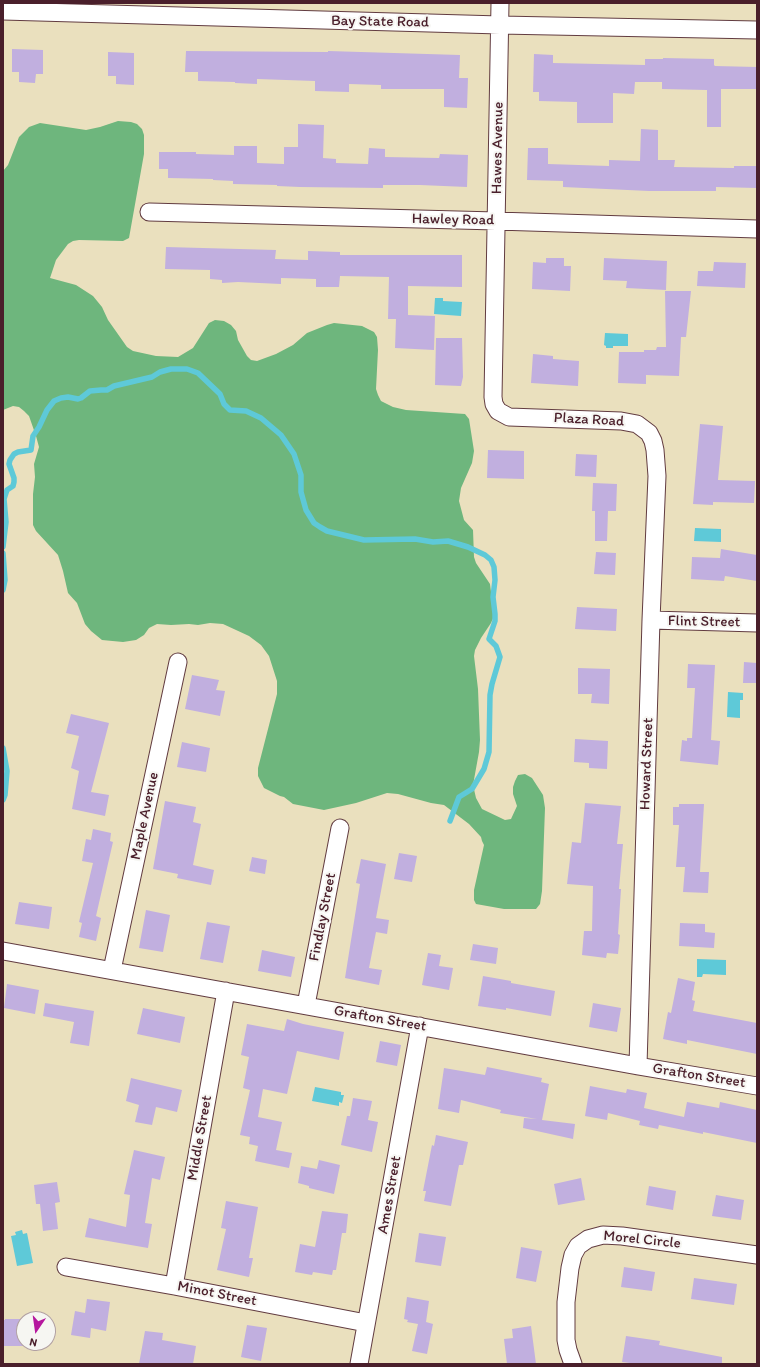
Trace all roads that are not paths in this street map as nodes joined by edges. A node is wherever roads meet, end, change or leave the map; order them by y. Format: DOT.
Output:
graph roads {
  1 [pos="500,3"];
  2 [pos="72,8"];
  3 [pos="3,11"];
  4 [pos="500,24"];
  5 [pos="757,30"];
  6 [pos="148,212"];
  7 [pos="496,220"];
  8 [pos="757,229"];
  9 [pos="498,411"];
  10 [pos="656,462"];
  11 [pos="651,620"];
  12 [pos="757,623"];
  13 [pos="178,662"];
  14 [pos="340,828"];
  15 [pos="3,951"];
  16 [pos="112,970"];
  17 [pos="226,991"];
  18 [pos="306,1005"];
  19 [pos="420,1026"];
  20 [pos="638,1066"];
  21 [pos="757,1086"];
  22 [pos="757,1255"];
  23 [pos="66,1267"];
  24 [pos="174,1286"];
  25 [pos="366,1323"];
  26 [pos="359,1364"];
  27 [pos="573,1364"];
  1 -- 4 [label="street, Hawes Avenue"];
  2 -- 3 [label="street, Bay State Road"];
  2 -- 4 [label="street, Bay State Road"];
  4 -- 5 [label="street, Bay State Road"];
  4 -- 7 [label="street, Hawes Avenue"];
  6 -- 7 [label="street, Hawley Road"];
  7 -- 8 [label="street, Hawley Road"];
  7 -- 9 [label="street, Hawes Avenue"];
  9 -- 10 [label="street, Plaza Road"];
  10 -- 11 [label="street, Howard Street"];
  11 -- 12 [label="street, Flint Street"];
  11 -- 20 [label="street, Howard Street"];
  13 -- 16 [label="street, Maple Avenue"];
  14 -- 18 [label="street, Findlay Street"];
  15 -- 16 [label="street, Grafton Street"];
  16 -- 17 [label="street, Grafton Street"];
  17 -- 18 [label="street, Grafton Street"];
  17 -- 24 [label="street, Middle Street"];
  18 -- 19 [label="street, Grafton Street"];
  19 -- 20 [label="street, Grafton Street"];
  19 -- 25 [label="street, Ames Street"];
  20 -- 21 [label="street, Grafton Street"];
  22 -- 27 [label="street, Morel Circle"];
  23 -- 24 [label="street, Minot Street"];
  24 -- 25 [label="street, Minot Street"];
  25 -- 26 [label="street, Ames Street"];
}
